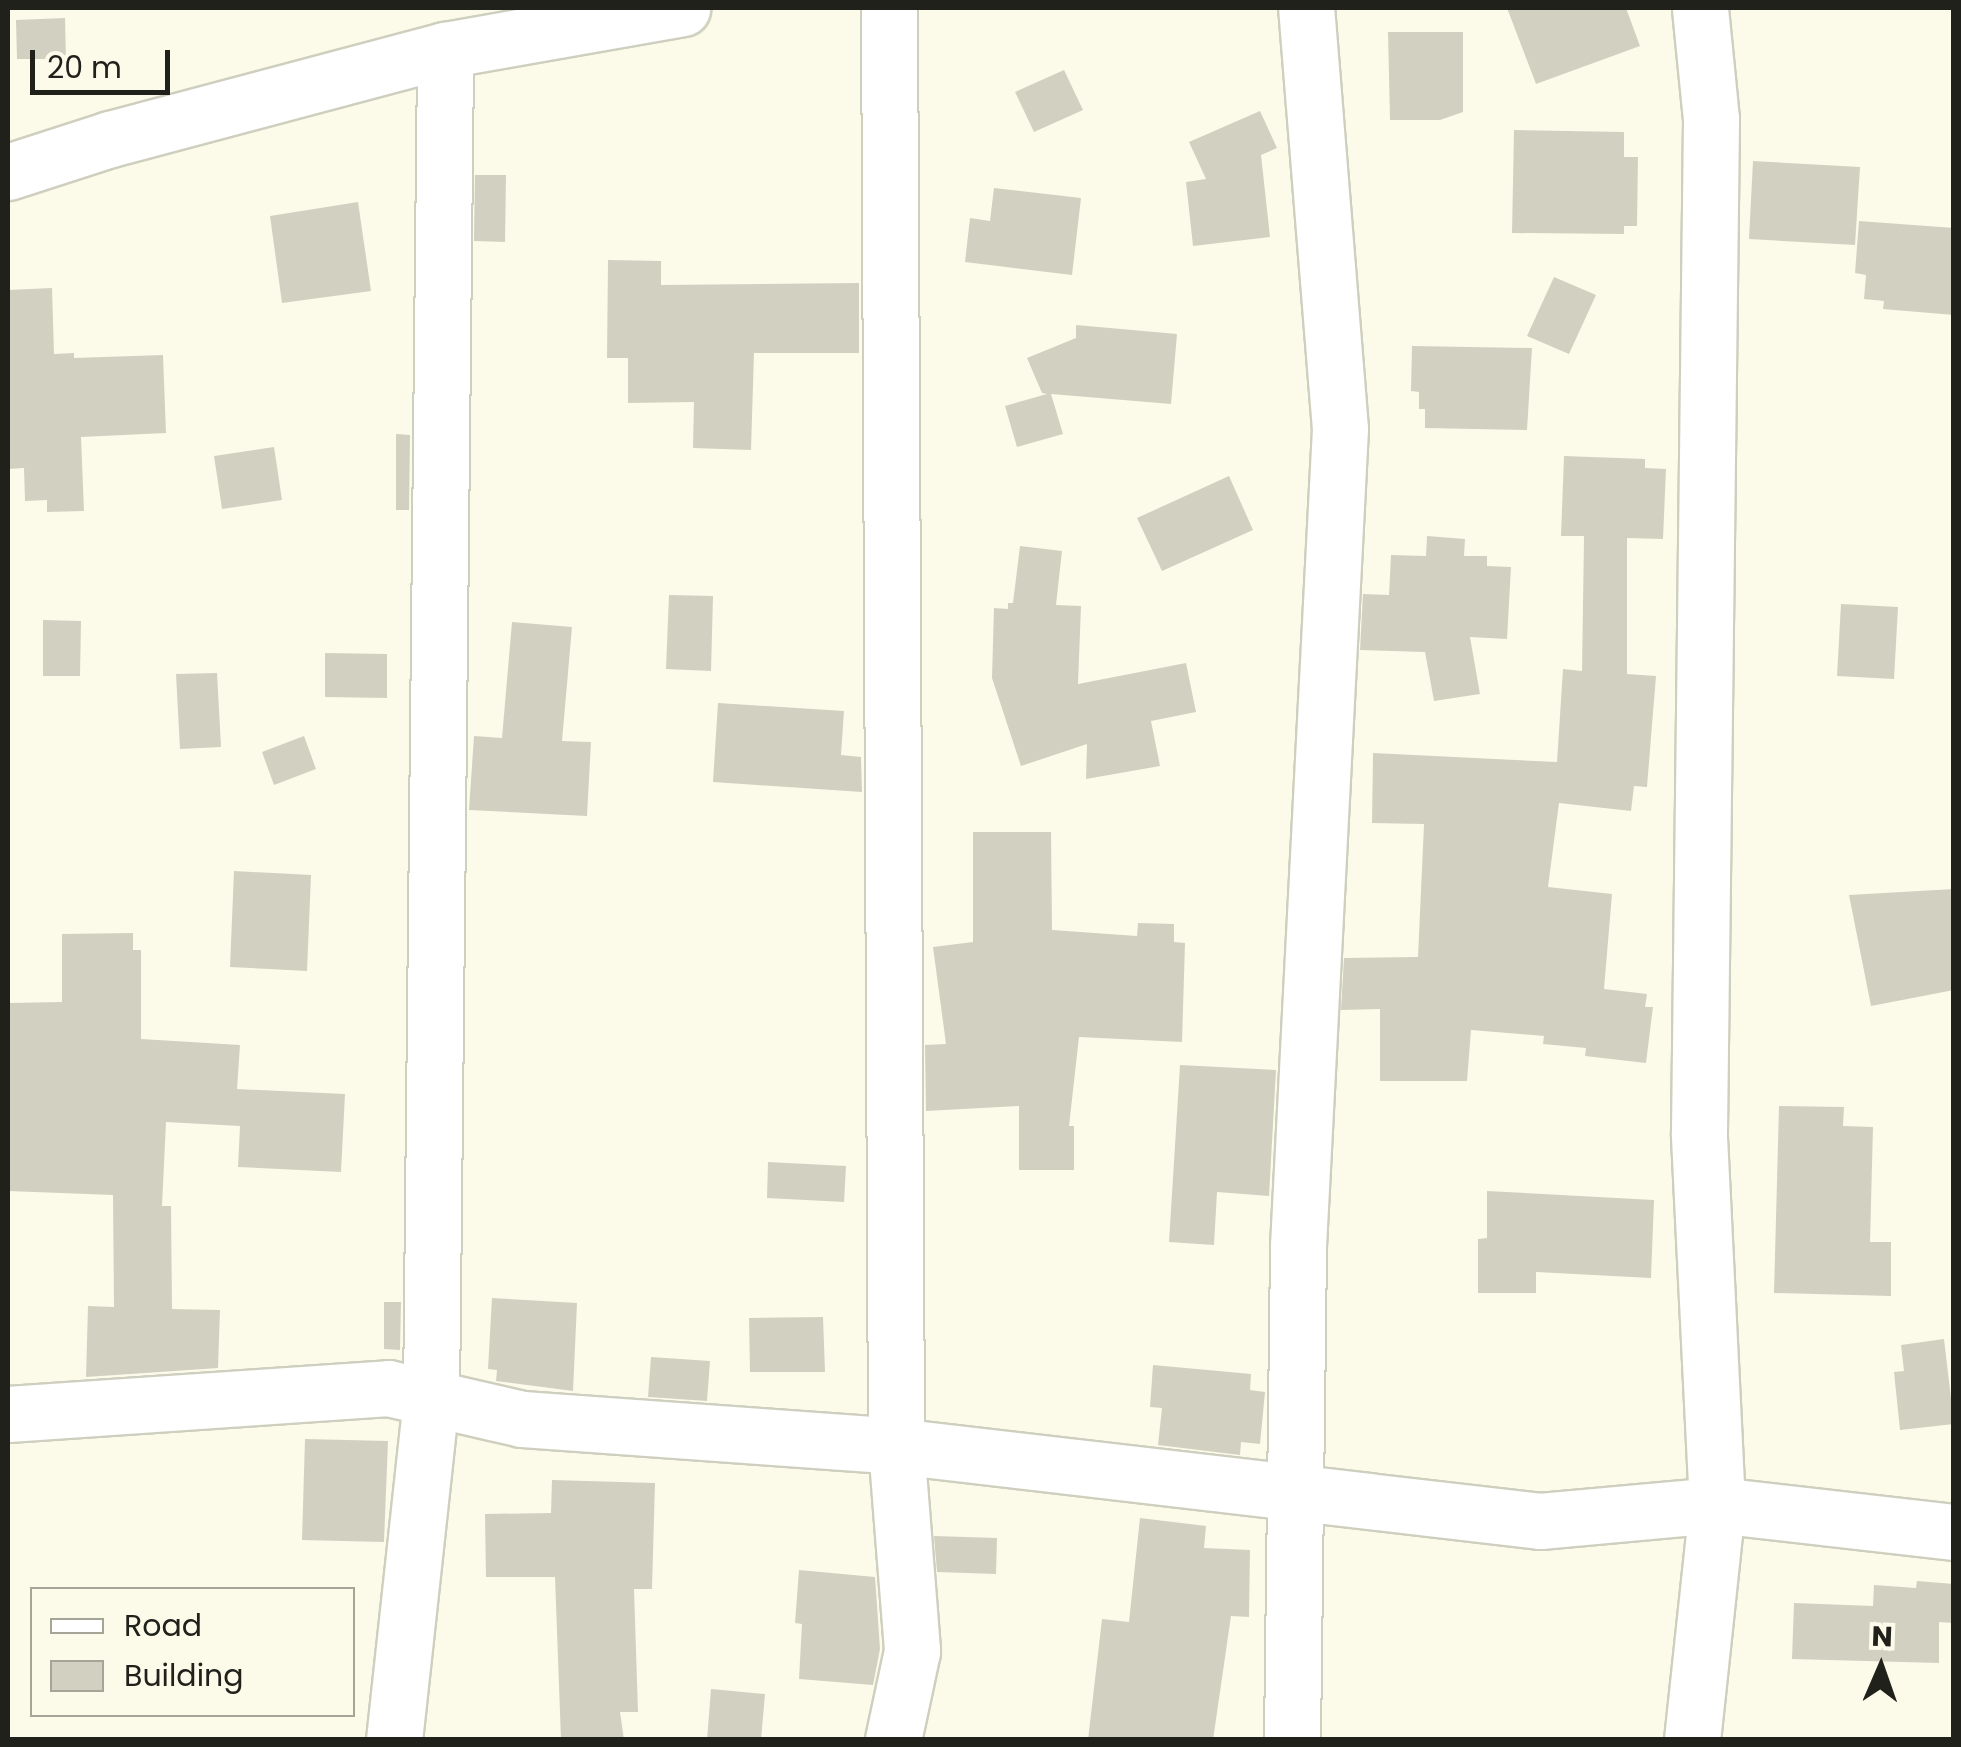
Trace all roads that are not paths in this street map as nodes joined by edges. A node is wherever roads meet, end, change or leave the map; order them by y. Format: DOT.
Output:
graph roads {
  1 [pos="680,8"];
  2 [pos="889,8"];
  3 [pos="1306,8"];
  4 [pos="1700,8"];
  5 [pos="445,50"];
  6 [pos="8,172"];
  7 [pos="431,1398"];
  8 [pos="8,1414"];
  9 [pos="896,1446"];
  10 [pos="1296,1492"];
  11 [pos="1716,1504"];
  12 [pos="1954,1532"];
  13 [pos="394,1740"];
  14 [pos="893,1740"];
  15 [pos="1292,1740"];
  16 [pos="1692,1740"];
  1 -- 5 [label="street"];
  2 -- 9 [label="street"];
  3 -- 10 [label="street"];
  4 -- 11 [label="street"];
  5 -- 6 [label="street"];
  5 -- 7 [label="street"];
  7 -- 8 [label="street"];
  7 -- 9 [label="street"];
  7 -- 13 [label="street"];
  9 -- 10 [label="street"];
  9 -- 14 [label="street"];
  10 -- 11 [label="street"];
  10 -- 15 [label="street"];
  11 -- 12 [label="street"];
  11 -- 16 [label="street"];
}
